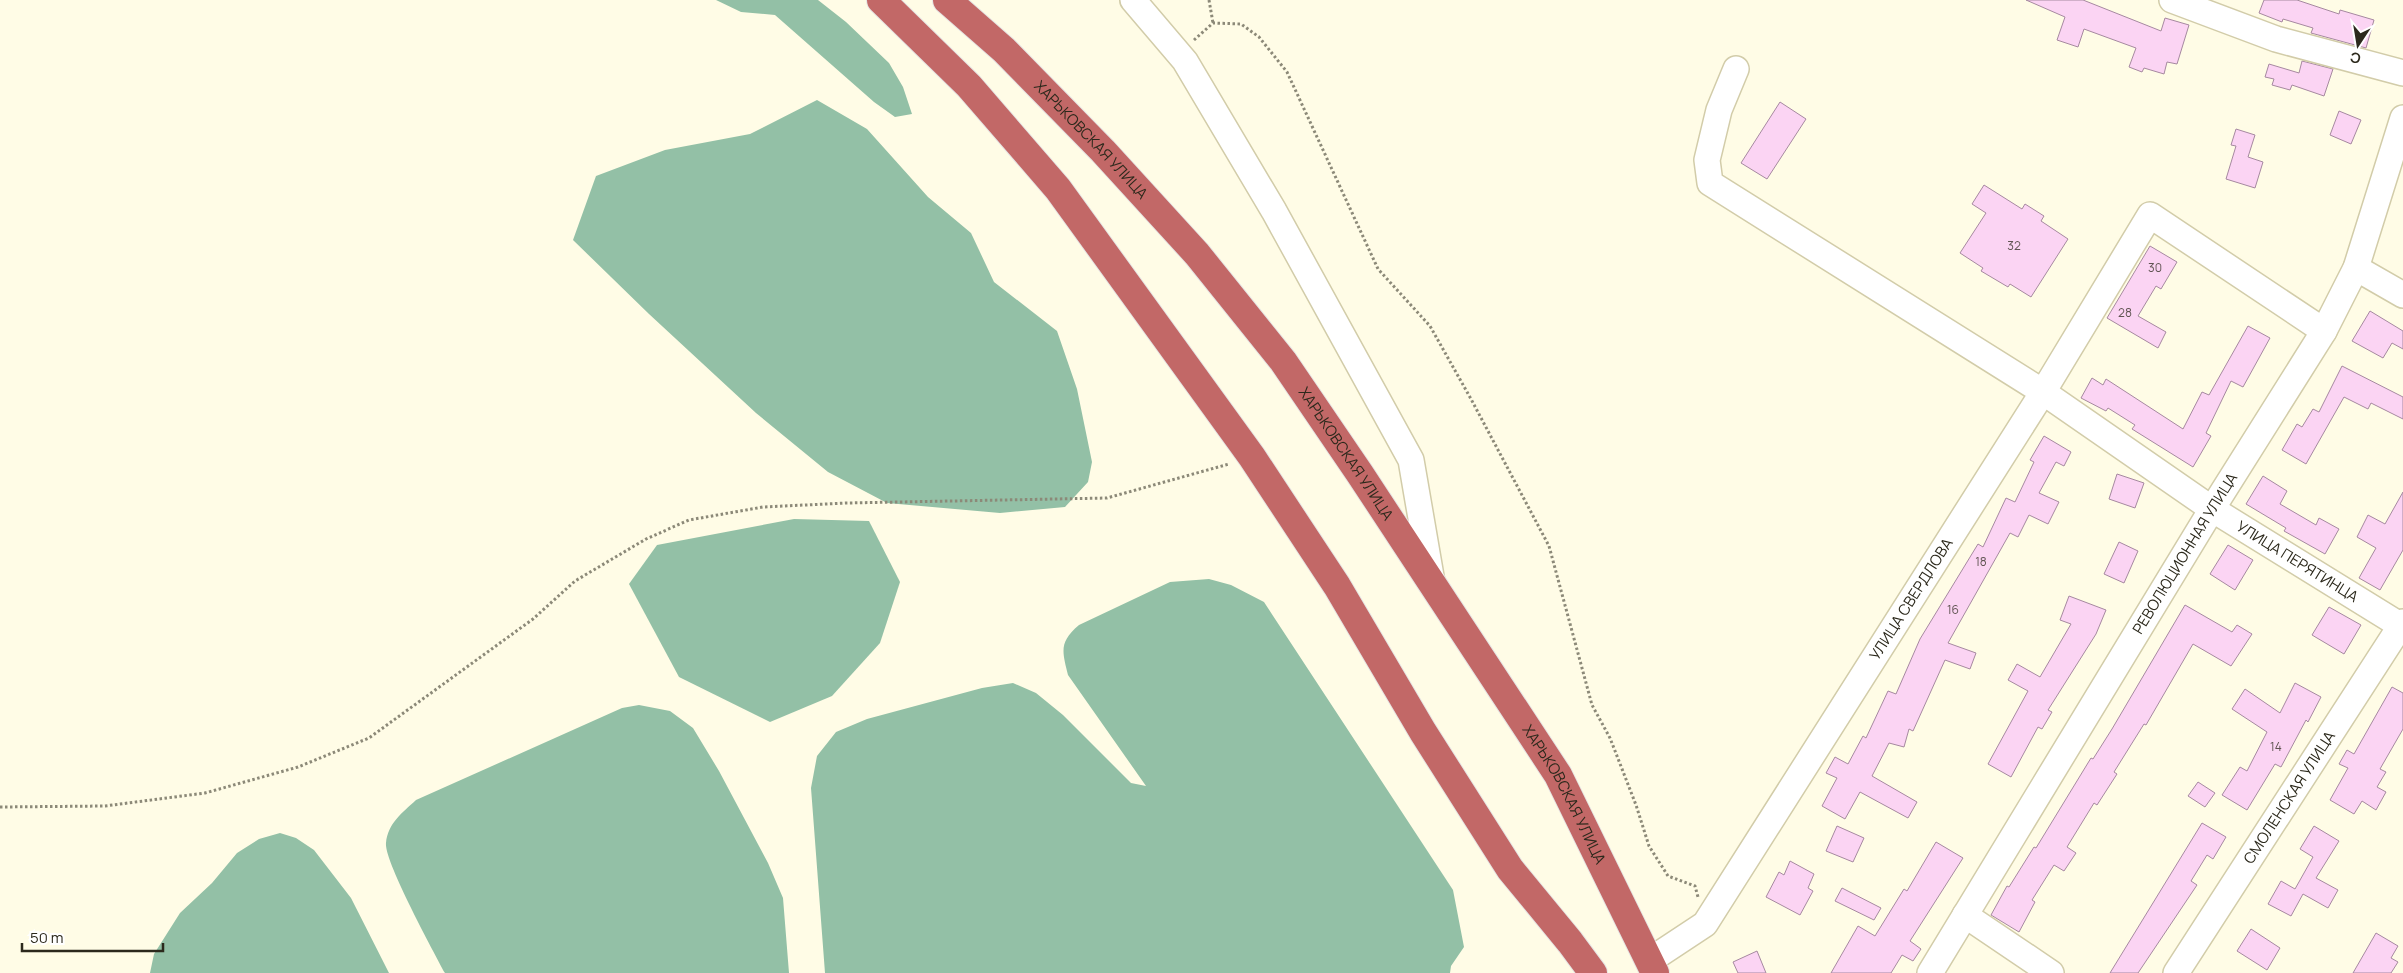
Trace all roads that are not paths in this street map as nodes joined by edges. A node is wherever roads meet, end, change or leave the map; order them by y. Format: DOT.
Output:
graph roads {
  1 [pos="881,0"];
  2 [pos="947,0"];
  3 [pos="1133,0"];
  4 [pos="2172,0"];
  5 [pos="1736,69"];
  6 [pos="2403,74"];
  7 [pos="2403,118"];
  8 [pos="2356,268"];
  9 [pos="2403,295"];
  10 [pos="2324,331"];
  11 [pos="2043,392"];
  12 [pos="2212,509"];
  13 [pos="1433,585"];
  14 [pos="2402,625"];
  15 [pos="1965,915"];
  16 [pos="1652,967"];
  17 [pos="1593,973"];
  18 [pos="1930,973"];
  19 [pos="2051,973"];
  20 [pos="2176,973"];
  1 -- 17 [label="highway"];
  2 -- 13 [label="highway, ХАРЬКОВСКАЯ УЛИЦА"];
  3 -- 13 [label="street"];
  4 -- 6 [label="street"];
  5 -- 11 [label="street, УЛИЦА ПЕРЯТИНЦА"];
  7 -- 8 [label="street, РЕВОЛЮЦИОННАЯ УЛИЦА"];
  8 -- 9 [label="street"];
  8 -- 10 [label="street, РЕВОЛЮЦИОННАЯ УЛИЦА"];
  10 -- 11 [label="street, УЛИЦА СВЕРДЛОВА"];
  10 -- 12 [label="street, РЕВОЛЮЦИОННАЯ УЛИЦА"];
  11 -- 12 [label="street, УЛИЦА ПЕРЯТИНЦА"];
  11 -- 16 [label="street, УЛИЦА СВЕРДЛОВА"];
  12 -- 14 [label="street, УЛИЦА ПЕРЯТИНЦА"];
  12 -- 15 [label="street, РЕВОЛЮЦИОННАЯ УЛИЦА"];
  13 -- 16 [label="highway, ХАРЬКОВСКАЯ УЛИЦА"];
  14 -- 20 [label="street, СМОЛЕНСКАЯ УЛИЦА"];
  15 -- 18 [label="street, РЕВОЛЮЦИОННАЯ УЛИЦА"];
  15 -- 19 [label="street"];
}
